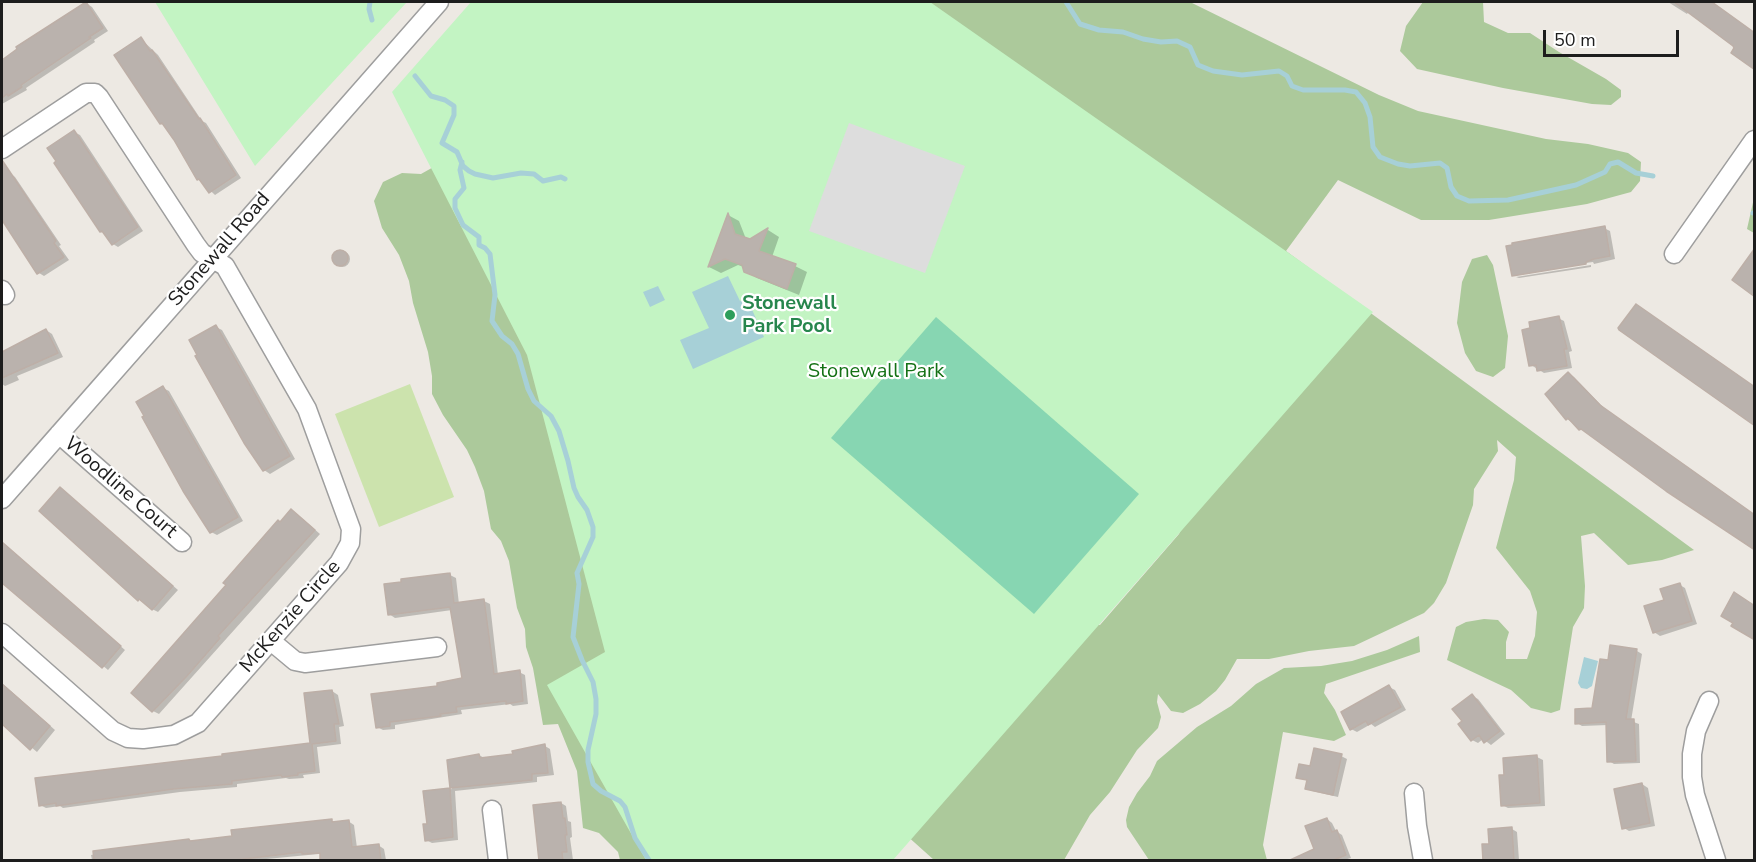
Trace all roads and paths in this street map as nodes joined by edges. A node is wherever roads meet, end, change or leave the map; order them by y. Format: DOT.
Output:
graph roads {
  1 [pos="440,2"];
  2 [pos="1755,140"];
  3 [pos="2,149"];
  4 [pos="1674,254"];
  5 [pos="213,258"];
  6 [pos="59,434"];
  7 [pos="2,499"];
  8 [pos="182,542"];
  9 [pos="2,633"];
  10 [pos="271,641"];
  11 [pos="437,647"];
  12 [pos="1709,701"];
  13 [pos="1414,793"];
  14 [pos="492,810"];
  15 [pos="498,861"];
  16 [pos="1423,861"];
  17 [pos="1716,861"];
  1 -- 5 [label="street, Stonewall Road"];
  2 -- 4 [label="street"];
  3 -- 5 [label="street, McKenzie Circle"];
  5 -- 6 [label="street, Stonewall Road"];
  5 -- 10 [label="street, McKenzie Circle"];
  6 -- 7 [label="street, Stonewall Road"];
  6 -- 8 [label="street, Woodline Court"];
  9 -- 10 [label="street, McKenzie Circle"];
  10 -- 11 [label="street"];
  12 -- 17 [label="street"];
  13 -- 16 [label="street"];
  14 -- 15 [label="street"];
}
